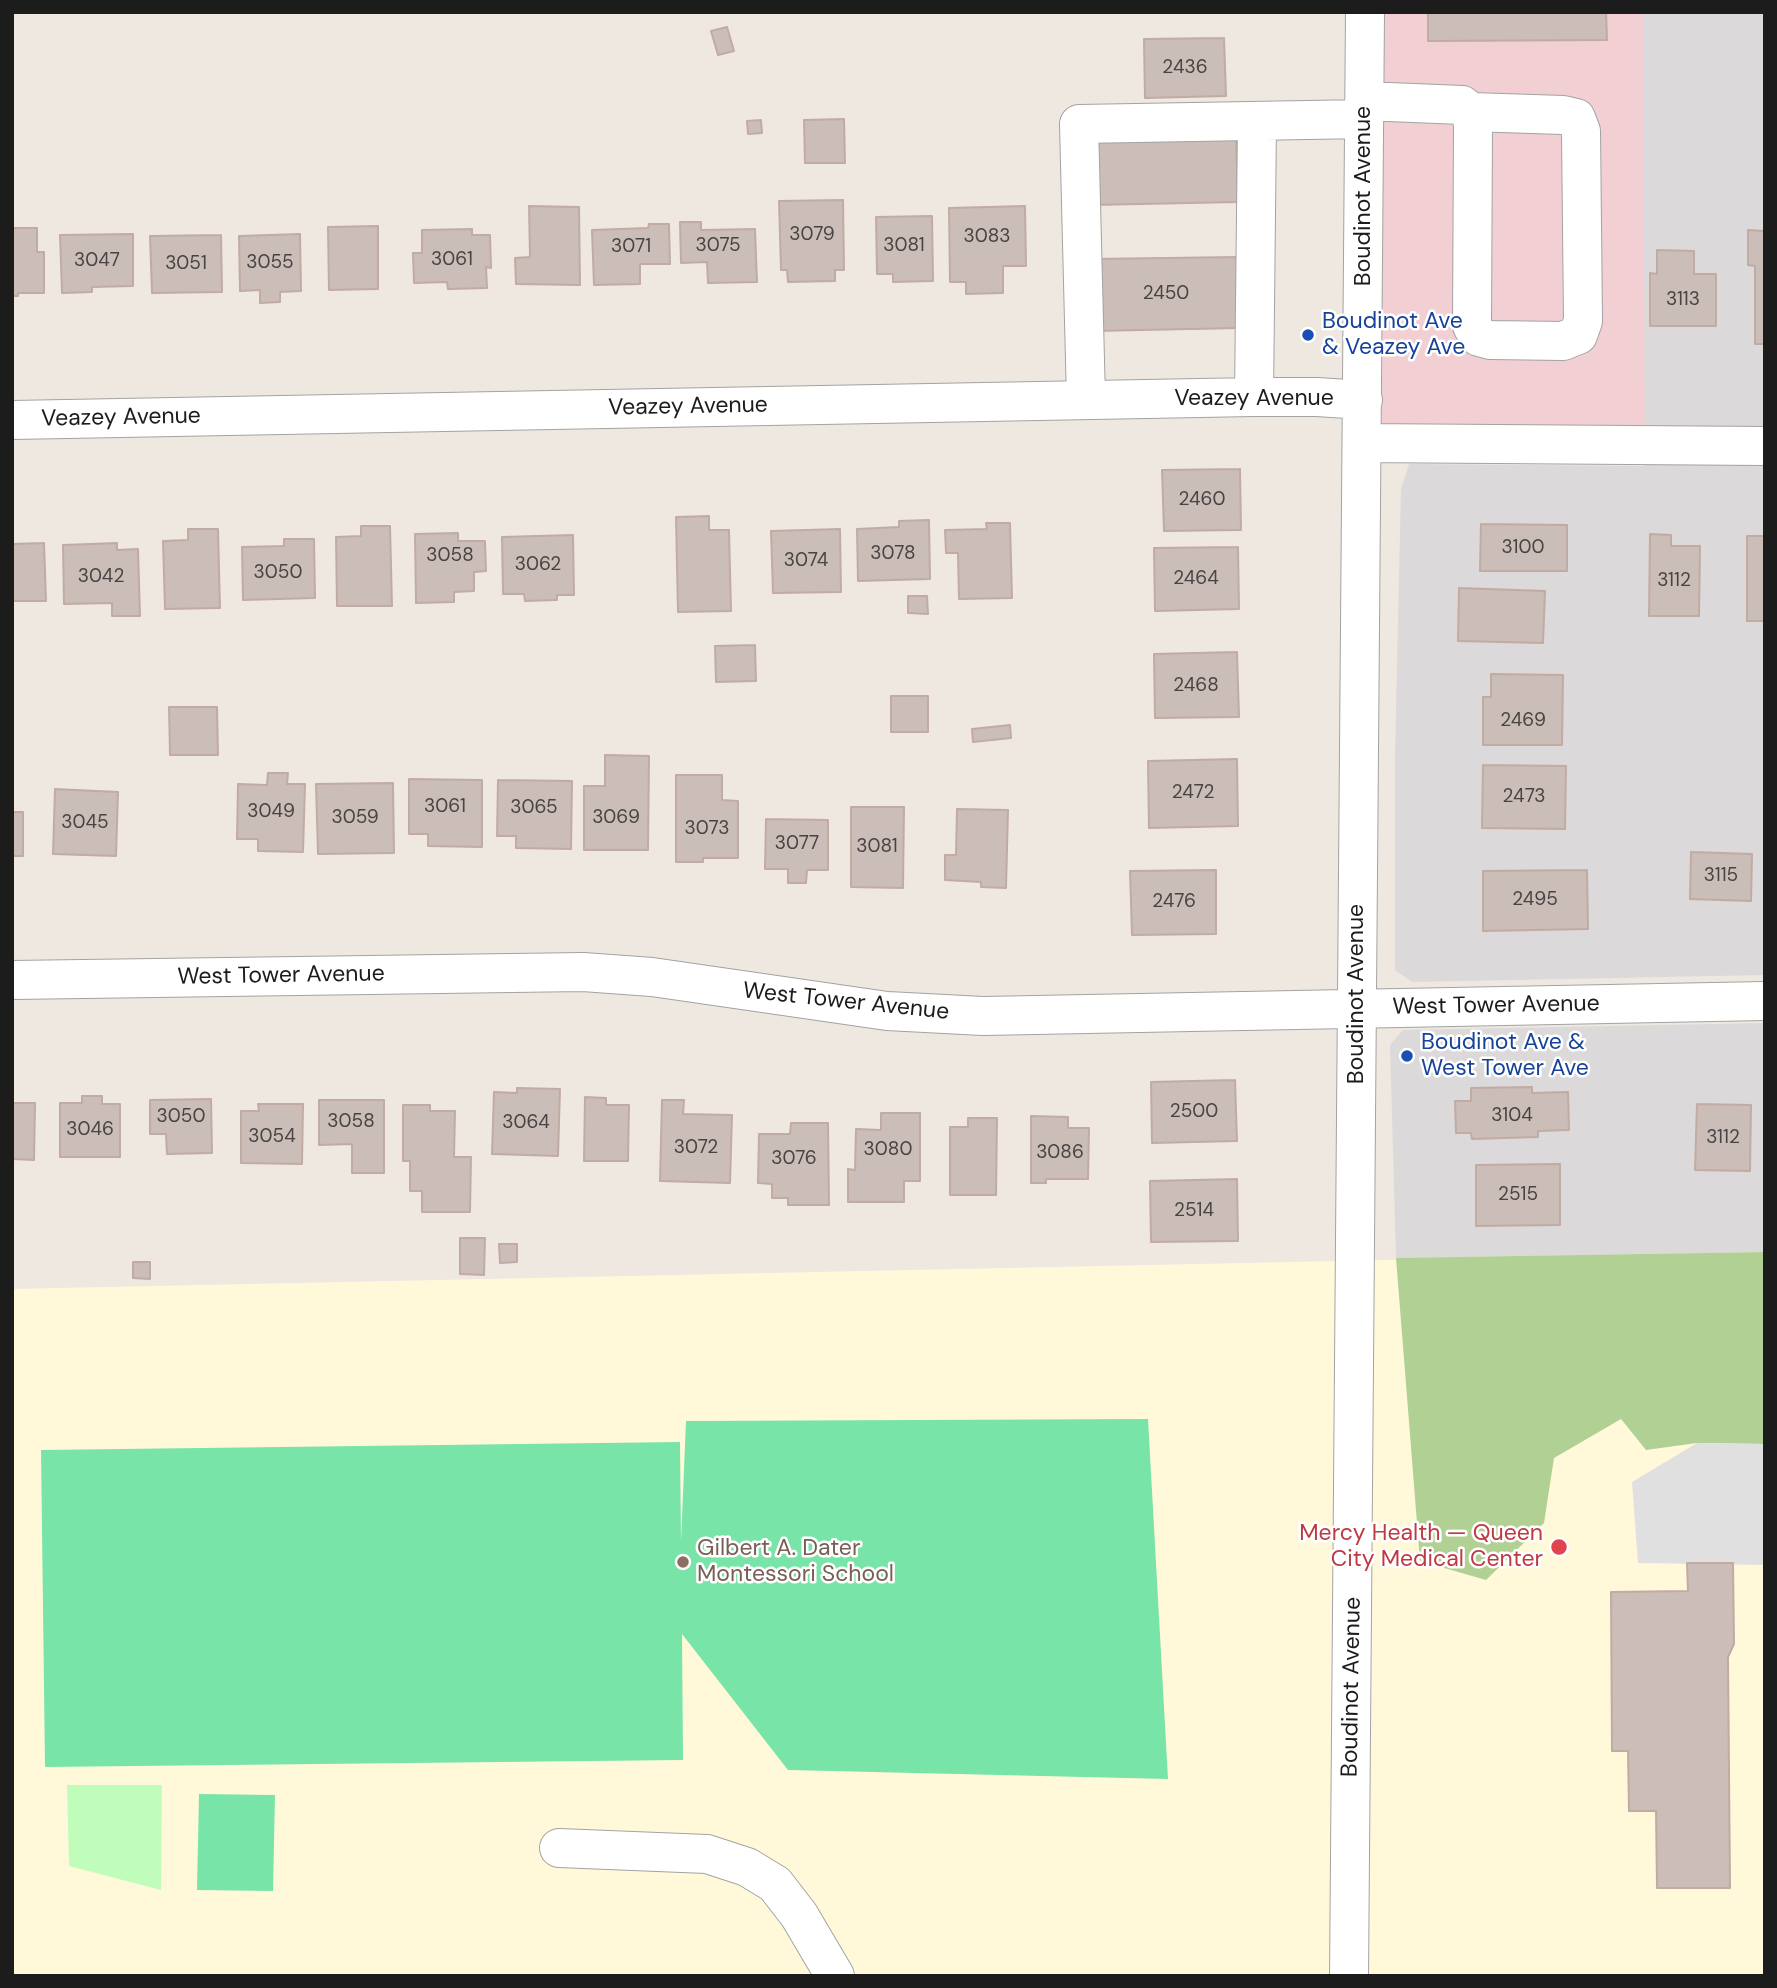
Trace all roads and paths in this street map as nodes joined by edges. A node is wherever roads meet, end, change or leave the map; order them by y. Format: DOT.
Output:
graph roads {
  1 [pos="1365,12"];
  2 [pos="1364,110"];
  3 [pos="1471,112"];
  4 [pos="1256,121"];
  5 [pos="1254,397"];
  6 [pos="1086,400"];
  7 [pos="1363,400"];
  8 [pos="12,420"];
  9 [pos="1362,443"];
  10 [pos="1765,446"];
  11 [pos="12,980"];
  12 [pos="1765,1001"];
  13 [pos="1356,1009"];
  14 [pos="559,1848"];
  15 [pos="835,1976"];
  16 [pos="1349,1976"];
  1 -- 2 [label="street, Boudinot Avenue"];
  2 -- 3 [label="street"];
  2 -- 4 [label="street"];
  2 -- 7 [label="street, Boudinot Avenue"];
  3 -- 3 [label="street"];
  4 -- 5 [label="street"];
  4 -- 6 [label="street"];
  5 -- 6 [label="street, Veazey Avenue"];
  5 -- 7 [label="street, Veazey Avenue"];
  6 -- 8 [label="street, Veazey Avenue"];
  7 -- 9 [label="street, Boudinot Avenue"];
  9 -- 10 [label="street"];
  9 -- 13 [label="street, Boudinot Avenue"];
  11 -- 13 [label="street, West Tower Avenue"];
  12 -- 13 [label="street, West Tower Avenue"];
  13 -- 16 [label="street, Boudinot Avenue"];
  14 -- 15 [label="street"];
}
